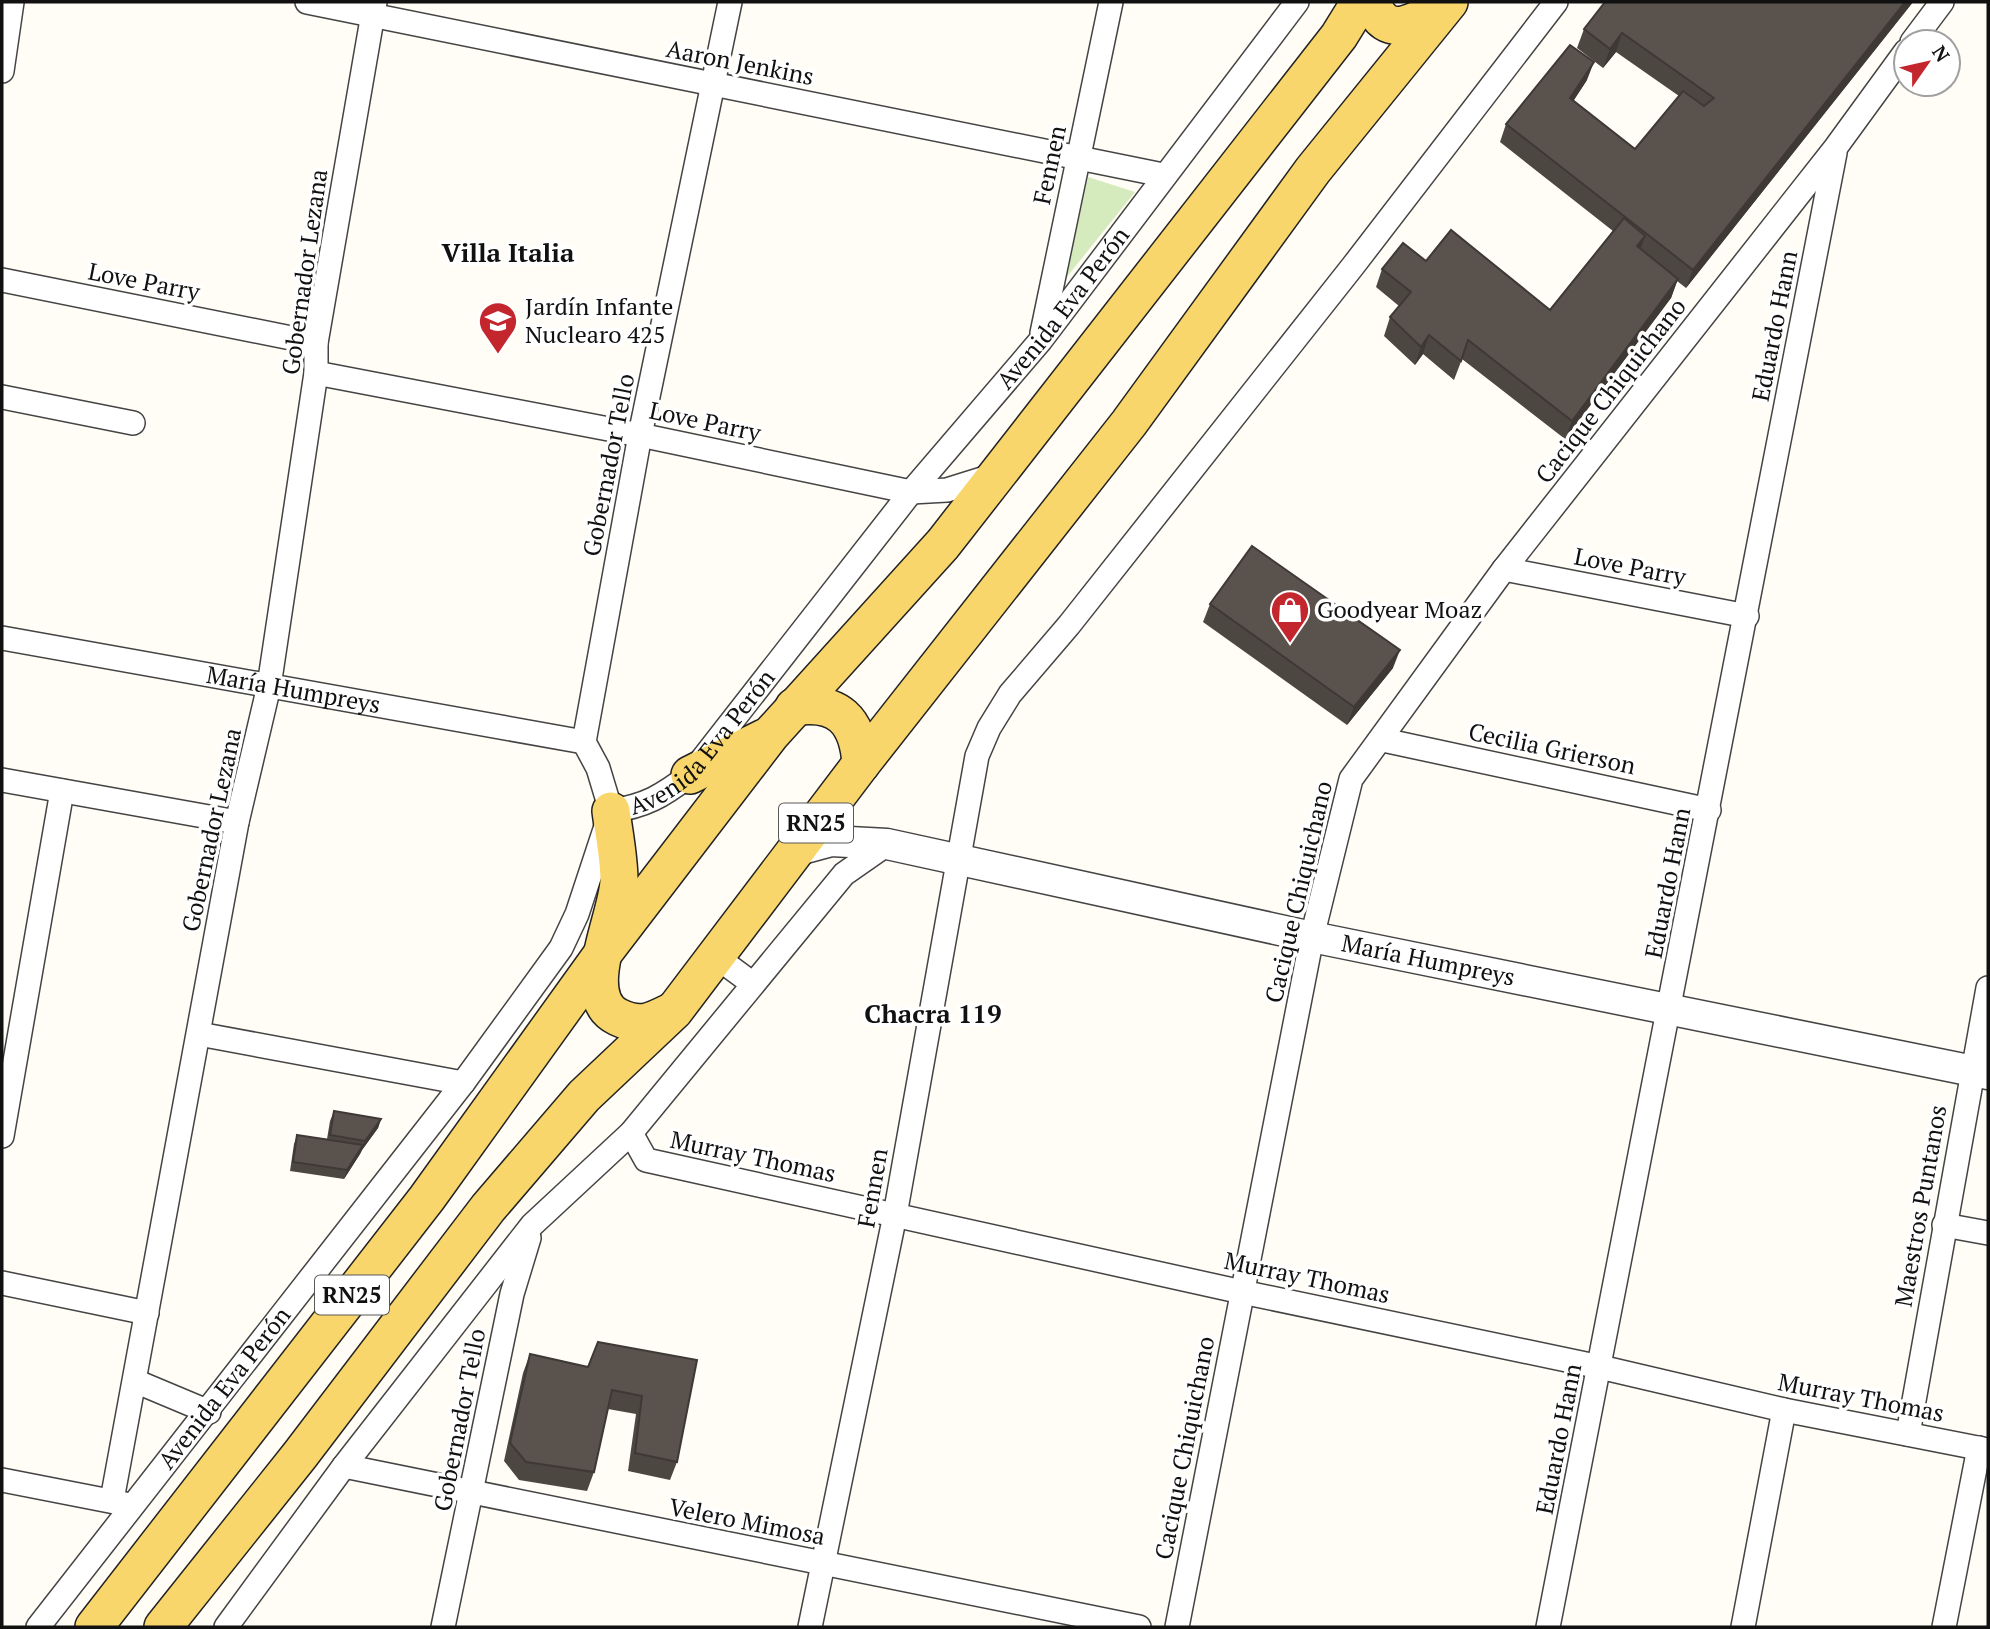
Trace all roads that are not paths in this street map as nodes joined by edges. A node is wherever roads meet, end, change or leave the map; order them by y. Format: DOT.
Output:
graph roads {
  1 [pos="12,2"];
  2 [pos="307,2"];
  3 [pos="730,2"];
  4 [pos="1111,2"];
  5 [pos="1297,2"];
  6 [pos="1360,2"];
  7 [pos="1372,2"];
  8 [pos="1448,2"];
  9 [pos="1556,2"];
  10 [pos="1941,2"];
  11 [pos="374,8"];
  12 [pos="1922,28"];
  13 [pos="1892,70"];
  14 [pos="2,71"];
  15 [pos="714,84"];
  16 [pos="1836,148"];
  17 [pos="1078,158"];
  18 [pos="1163,175"];
  19 [pos="2,280"];
  20 [pos="1041,340"];
  21 [pos="316,343"];
  22 [pos="316,373"];
  23 [pos="2,397"];
  24 [pos="133,423"];
  25 [pos="640,435"];
  26 [pos="945,454"];
  27 [pos="998,474"];
  28 [pos="947,490"];
  29 [pos="911,492"];
  30 [pos="943,544"];
  31 [pos="1504,569"];
  32 [pos="1747,616"];
  33 [pos="2,638"];
  34 [pos="269,686"];
  35 [pos="783,721"];
  36 [pos="1383,740"];
  37 [pos="584,742"];
  38 [pos="690,775"];
  39 [pos="853,775"];
  40 [pos="2,780"];
  41 [pos="62,791"];
  42 [pos="1709,810"];
  43 [pos="611,811"];
  44 [pos="237,822"];
  45 [pos="877,843"];
  46 [pos="794,851"];
  47 [pos="957,859"];
  48 [pos="1312,937"];
  49 [pos="601,956"];
  50 [pos="715,956"];
  51 [pos="753,984"];
  52 [pos="1988,988"];
  53 [pos="1669,1010"];
  54 [pos="674,1011"];
  55 [pos="199,1034"];
  56 [pos="1980,1072"];
  57 [pos="463,1083"];
  58 [pos="631,1133"];
  59 [pos="2,1136"];
  60 [pos="895,1215"];
  61 [pos="533,1225"];
  62 [pos="1944,1225"];
  63 [pos="1988,1233"];
  64 [pos="2,1283"];
  65 [pos="1242,1292"];
  66 [pos="147,1313"];
  67 [pos="1600,1367"];
  68 [pos="135,1381"];
  69 [pos="1784,1410"];
  70 [pos="209,1412"];
  71 [pos="1908,1434"];
  72 [pos="1984,1449"];
  73 [pos="344,1466"];
  74 [pos="2,1479"];
  75 [pos="472,1495"];
  76 [pos="123,1504"];
  77 [pos="822,1564"];
  78 [pos="38,1627"];
  79 [pos="94,1627"];
  80 [pos="163,1627"];
  81 [pos="226,1627"];
  82 [pos="443,1627"];
  83 [pos="810,1627"];
  84 [pos="1139,1627"];
  85 [pos="1177,1627"];
  86 [pos="1548,1627"];
  87 [pos="1743,1627"];
  88 [pos="1944,1627"];
  1 -- 14 [label="street"];
  2 -- 11 [label="street, Aaron Jenkins"];
  3 -- 15 [label="street, Gobernador Tello"];
  4 -- 17 [label="street, Fennen"];
  5 -- 18 [label="street, Avenida Eva Perón"];
  6 -- 27 [label="main road, Avenida Eva Perón / RN25"];
  7 -- 8 [label="main road"];
  8 -- 39 [label="main road, RN25"];
  9 -- 47 [label="street, Fennen"];
  10 -- 12 [label="street"];
  11 -- 15 [label="street, Aaron Jenkins"];
  11 -- 21 [label="street, Gobernador Lezana"];
  13 -- 16 [label="street, Cacique Chiquichano"];
  15 -- 17 [label="street, Aaron Jenkins"];
  15 -- 25 [label="street, Gobernador Tello"];
  16 -- 31 [label="street, Cacique Chiquichano"];
  16 -- 32 [label="street, Eduardo Hann"];
  17 -- 18 [label="street, Aaron Jenkins"];
  17 -- 20 [label="street, Fennen"];
  18 -- 20 [label="street, Avenida Eva Perón"];
  19 -- 21 [label="street, Love Parry"];
  20 -- 26 [label="street, Avenida Eva Perón"];
  21 -- 22 [label="street, Gobernador Lezana"];
  22 -- 25 [label="street, Love Parry"];
  22 -- 34 [label="street, Gobernador Lezana"];
  23 -- 24 [label="street"];
  25 -- 29 [label="street, Love Parry"];
  25 -- 37 [label="street, Gobernador Tello"];
  26 -- 28 [label="street"];
  26 -- 29 [label="street, Avenida Eva Perón"];
  27 -- 28 [label="street, Love Parry"];
  27 -- 30 [label="main road, Avenida Eva Perón / RN25"];
  28 -- 29 [label="street, Love Parry"];
  28 -- 30 [label="street"];
  29 -- 38 [label="street, Avenida Eva Perón"];
  30 -- 35 [label="main road, Avenida Eva Perón / RN25"];
  31 -- 32 [label="street, Love Parry"];
  31 -- 36 [label="street, Cacique Chiquichano"];
  32 -- 42 [label="street, Eduardo Hann"];
  33 -- 34 [label="street, María Humpreys"];
  34 -- 37 [label="street, María Humpreys"];
  34 -- 44 [label="street, Gobernador Lezana"];
  35 -- 38 [label="main road"];
  35 -- 39 [label="main road"];
  35 -- 49 [label="main road, Avenida Eva Perón / RN25"];
  36 -- 42 [label="street, Cecilia Grierson"];
  36 -- 48 [label="street, Cacique Chiquichano"];
  37 -- 43 [label="street"];
  38 -- 43 [label="street, Avenida Eva Perón"];
  39 -- 45 [label="street"];
  39 -- 46 [label="main road, RN25"];
  40 -- 41 [label="street"];
  41 -- 44 [label="street"];
  41 -- 59 [label="street"];
  42 -- 53 [label="street, Eduardo Hann"];
  43 -- 49 [label="main road"];
  43 -- 57 [label="street, Avenida Eva Perón"];
  44 -- 55 [label="street, Gobernador Lezana"];
  45 -- 46 [label="street, María Humpreys"];
  45 -- 47 [label="street, María Humpreys"];
  45 -- 51 [label="street"];
  46 -- 50 [label="main road, RN25"];
  47 -- 48 [label="street, María Humpreys"];
  47 -- 60 [label="street, Fennen"];
  48 -- 53 [label="street, María Humpreys"];
  48 -- 65 [label="street, Cacique Chiquichano"];
  49 -- 54 [label="main road"];
  49 -- 79 [label="main road, Avenida Eva Perón / RN25"];
  50 -- 51 [label="street"];
  50 -- 54 [label="main road, RN25"];
  51 -- 58 [label="street"];
  52 -- 56 [label="street, Maestros Puntanos"];
  53 -- 56 [label="street, María Humpreys"];
  53 -- 67 [label="street, Eduardo Hann"];
  54 -- 80 [label="main road, RN25"];
  55 -- 57 [label="street"];
  55 -- 66 [label="street, Gobernador Lezana"];
  56 -- 62 [label="street, Maestros Puntanos"];
  57 -- 70 [label="street, Avenida Eva Perón"];
  58 -- 60 [label="street, Murray Thomas"];
  58 -- 61 [label="street"];
  60 -- 65 [label="street, Murray Thomas"];
  60 -- 77 [label="street, Fennen"];
  61 -- 73 [label="street"];
  61 -- 75 [label="street, Gobernador Tello"];
  62 -- 63 [label="street"];
  62 -- 71 [label="street, Maestros Puntanos"];
  64 -- 66 [label="street"];
  65 -- 67 [label="street, Murray Thomas"];
  65 -- 85 [label="street, Cacique Chiquichano"];
  66 -- 68 [label="street, Gobernador Lezana"];
  67 -- 69 [label="street, Murray Thomas"];
  67 -- 86 [label="street, Eduardo Hann"];
  68 -- 70 [label="street"];
  68 -- 76 [label="street, Gobernador Lezana"];
  69 -- 71 [label="street, Murray Thomas"];
  69 -- 87 [label="street"];
  70 -- 76 [label="street, Avenida Eva Perón"];
  71 -- 72 [label="street, Murray Thomas"];
  72 -- 88 [label="street"];
  73 -- 75 [label="street, Velero Mimosa"];
  73 -- 81 [label="street"];
  74 -- 76 [label="street"];
  75 -- 77 [label="street, Velero Mimosa"];
  75 -- 82 [label="street, Gobernador Tello"];
  76 -- 78 [label="street, Avenida Eva Perón"];
  77 -- 83 [label="street, Fennen"];
  77 -- 84 [label="street, Velero Mimosa"];
}
